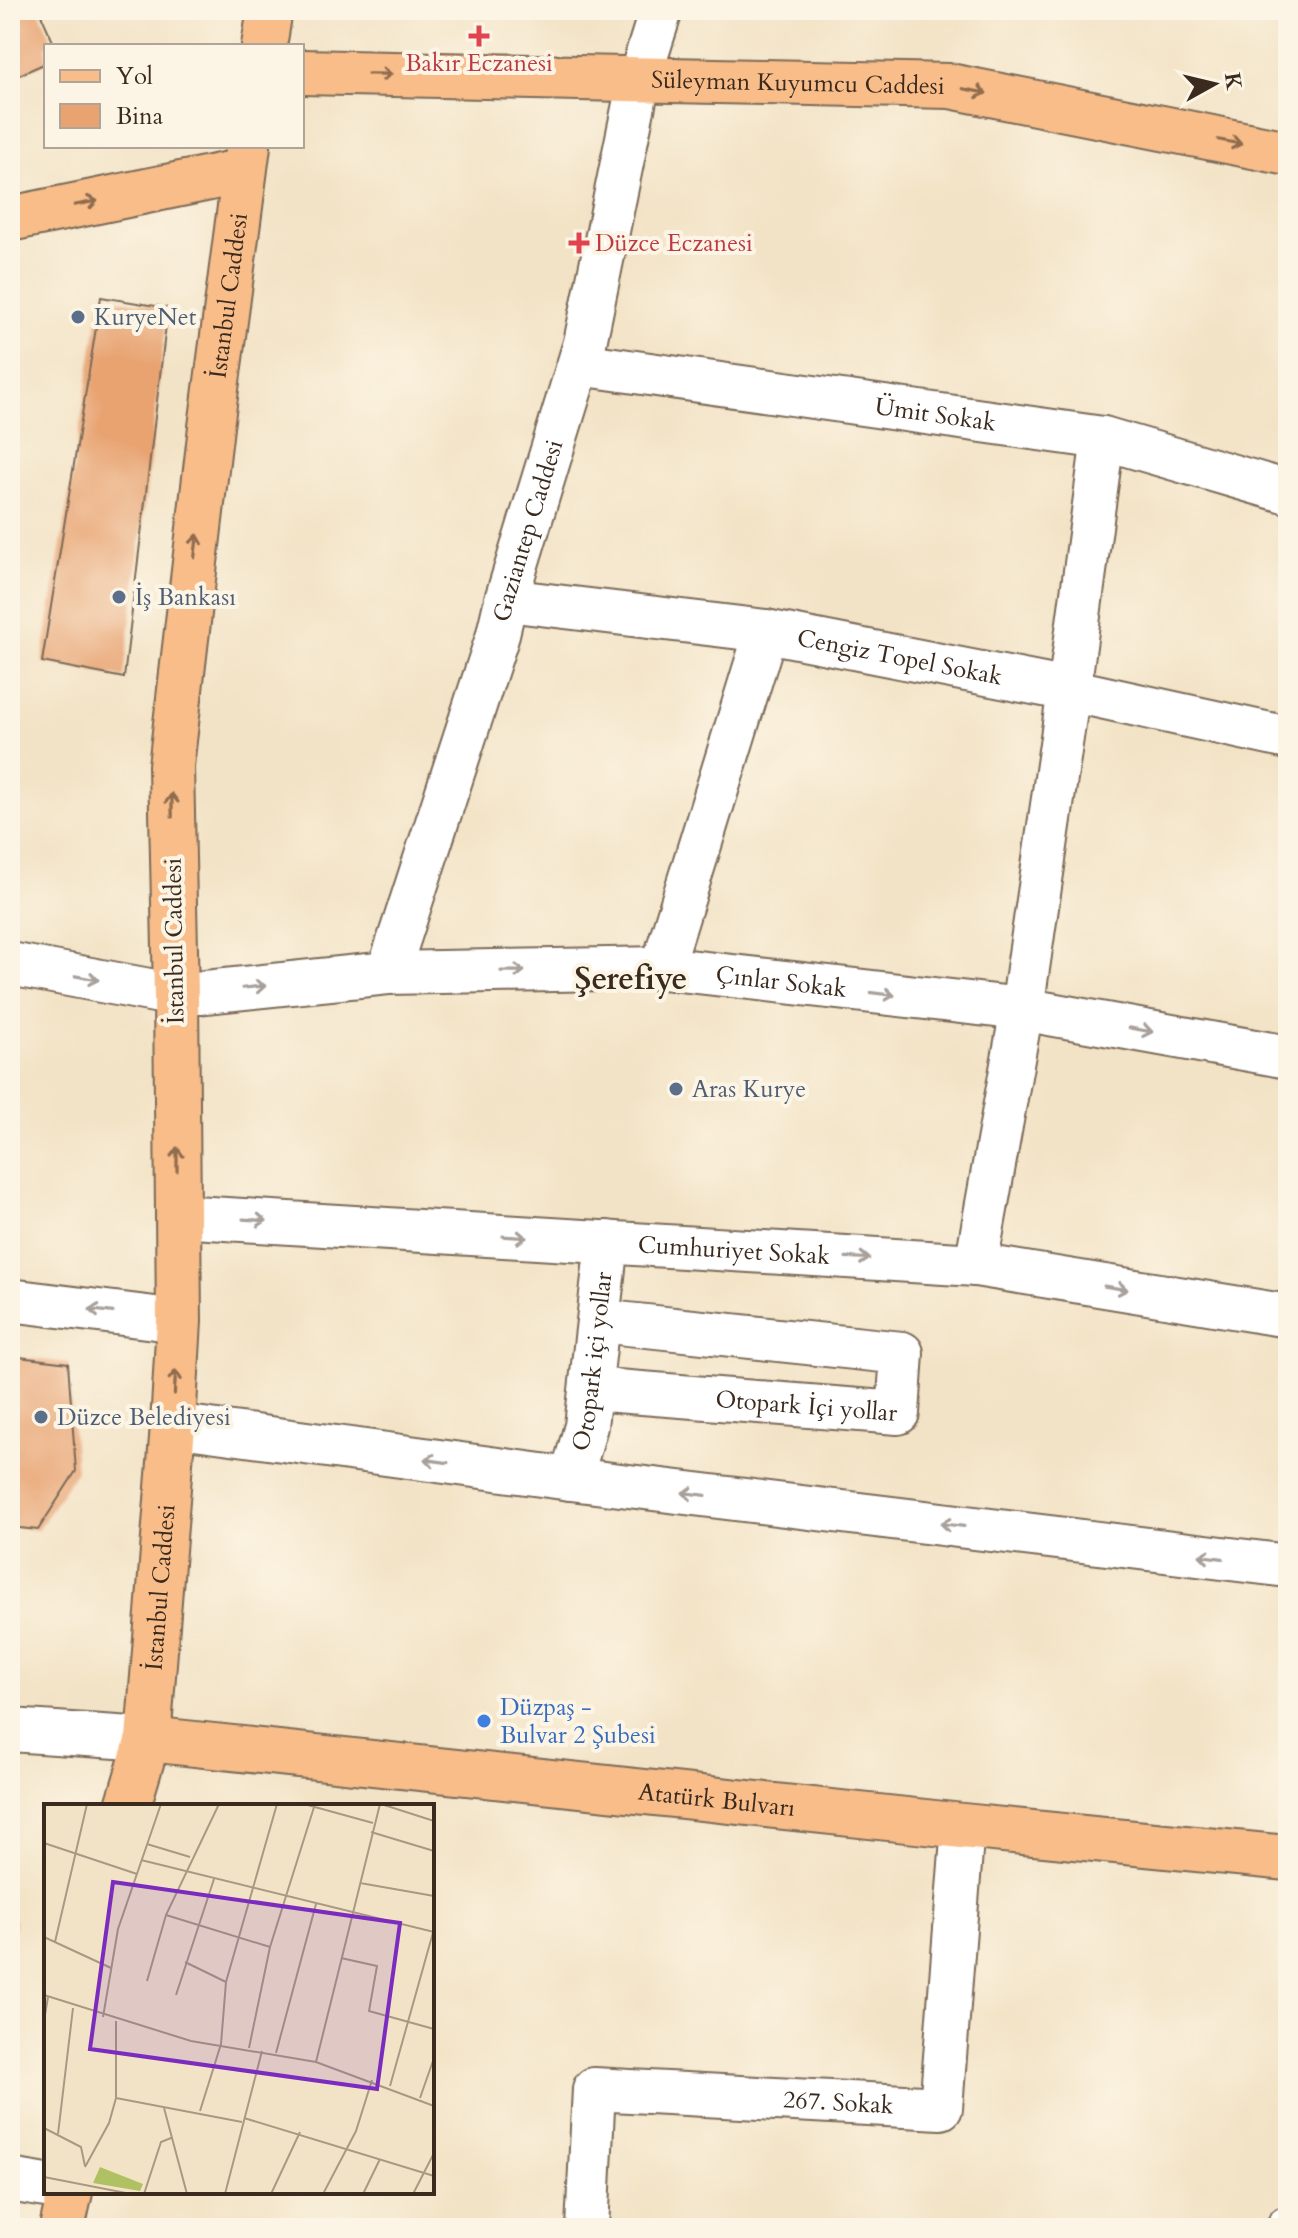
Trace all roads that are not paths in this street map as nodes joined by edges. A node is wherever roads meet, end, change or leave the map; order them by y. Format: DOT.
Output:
graph roads {
  1 [pos="270,10"];
  2 [pos="661,10"];
  3 [pos="264,44"];
  4 [pos="304,72"];
  5 [pos="639,80"];
  6 [pos="1288,153"];
  7 [pos="246,159"];
  8 [pos="10,219"];
  9 [pos="579,364"];
  10 [pos="1103,438"];
  11 [pos="1288,492"];
  12 [pos="506,600"];
  13 [pos="766,631"];
  14 [pos="1069,690"];
  15 [pos="1288,738"];
  16 [pos="10,964"];
  17 [pos="662,968"];
  18 [pos="388,973"];
  19 [pos="176,995"];
  20 [pos="1022,1009"];
  21 [pos="1288,1057"];
  22 [pos="177,1216"];
  23 [pos="607,1242"];
  24 [pos="976,1265"];
  25 [pos="10,1300"];
  26 [pos="1288,1316"];
  27 [pos="179,1321"];
  28 [pos="599,1321"];
  29 [pos="591,1389"];
  30 [pos="173,1425"];
  31 [pos="571,1479"];
  32 [pos="1288,1566"];
  33 [pos="10,1730"];
  34 [pos="148,1739"];
  35 [pos="129,1804"];
  36 [pos="963,1826"];
  37 [pos="1288,1858"];
  38 [pos="10,2180"];
  39 [pos="44,2186"];
  40 [pos="70,2194"];
  41 [pos="62,2228"];
  42 [pos="587,2228"];
  1 -- 3 [label="main road"];
  2 -- 5 [label="street, Gaziantep Caddesi"];
  4 -- 5 [label="main road, Süleyman Kuyumcu Caddesi, one-way"];
  5 -- 6 [label="main road, Süleyman Kuyumcu Caddesi, one-way"];
  5 -- 9 [label="street, Gaziantep Caddesi"];
  8 -- 7 [label="main road, one-way"];
  19 -- 7 [label="main road, İstanbul Caddesi, one-way"];
  9 -- 10 [label="street, Ümit Sokak"];
  9 -- 12 [label="street, Gaziantep Caddesi"];
  10 -- 11 [label="street, Ümit Sokak"];
  10 -- 14 [label="street"];
  12 -- 13 [label="street, Cengiz Topel Sokak"];
  12 -- 18 [label="street, Gaziantep Caddesi"];
  13 -- 14 [label="street, Cengiz Topel Sokak"];
  13 -- 17 [label="street"];
  14 -- 15 [label="street, Cengiz Topel Sokak"];
  14 -- 20 [label="street"];
  16 -- 19 [label="street, Çınlar Sokak, one-way"];
  18 -- 17 [label="street, Çınlar Sokak, one-way"];
  17 -- 20 [label="street, Çınlar Sokak, one-way"];
  19 -- 18 [label="street, Çınlar Sokak, one-way"];
  22 -- 19 [label="main road, İstanbul Caddesi, one-way"];
  20 -- 21 [label="street, Çınlar Sokak, one-way"];
  20 -- 24 [label="street"];
  22 -- 23 [label="street, Cumhuriyet Sokak, one-way"];
  22 -- 27 [label="main road, İstanbul Caddesi"];
  23 -- 24 [label="street, Cumhuriyet Sokak, one-way"];
  23 -- 28 [label="street, Otopark içi yollar"];
  24 -- 26 [label="street, Cumhuriyet Sokak, one-way"];
  27 -- 25 [label="street, one-way"];
  30 -- 27 [label="main road, İstanbul Caddesi, one-way"];
  28 -- 29 [label="street, Otopark içi yollar"];
  28 -- 29 [label="street, Otopark İçi yollar"];
  29 -- 31 [label="street, Otopark içi yollar"];
  31 -- 30 [label="street, one-way"];
  30 -- 34 [label="main road, İstanbul Caddesi"];
  32 -- 31 [label="street, one-way"];
  33 -- 34 [label="street"];
  34 -- 35 [label="main road, İstanbul Caddesi"];
  34 -- 36 [label="main road, Atatürk Bulvarı"];
  36 -- 37 [label="main road, Atatürk Bulvarı"];
  36 -- 42 [label="street, 267. Sokak"];
  38 -- 39 [label="street"];
  40 -- 41 [label="main road"];
}
